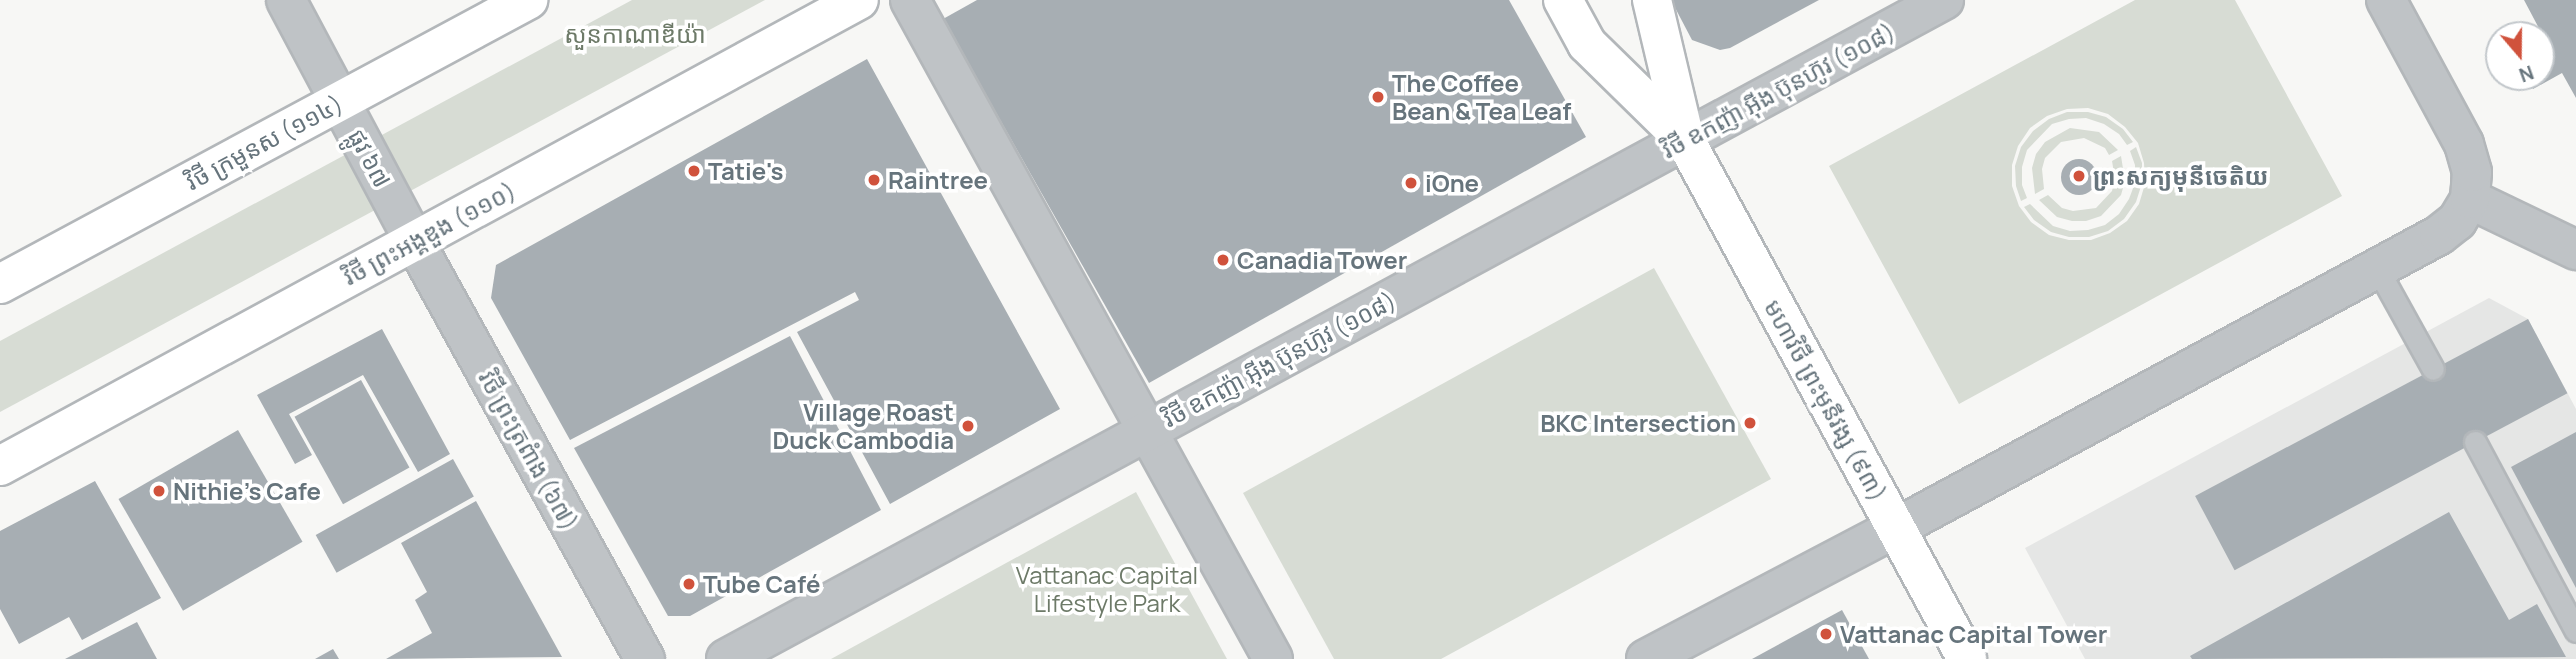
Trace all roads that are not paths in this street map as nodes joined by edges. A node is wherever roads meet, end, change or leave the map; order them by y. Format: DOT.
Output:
graph roads {
  1 [pos="286,0"];
  2 [pos="528,0"];
  3 [pos="859,0"];
  4 [pos="910,0"];
  5 [pos="1563,0"];
  6 [pos="1652,0"];
  7 [pos="1944,0"];
  8 [pos="2386,0"];
  9 [pos="340,101"];
  10 [pos="1685,140"];
  11 [pos="2470,199"];
  12 [pos="414,241"];
  13 [pos="2576,250"];
  14 [pos="2377,268"];
  15 [pos="0,284"];
  16 [pos="2433,369"];
  17 [pos="1148,431"];
  18 [pos="2474,442"];
  19 [pos="0,466"];
  20 [pos="1896,528"];
  21 [pos="2576,631"];
  22 [pos="645,659"];
  23 [pos="726,659"];
  24 [pos="1273,659"];
  25 [pos="1646,659"];
  26 [pos="1967,659"];
  1 -- 9 [label="street, ផ្លូវ ៦៧"];
  2 -- 9 [label="main road, វិថី ក្រមួនស (១១៤)"];
  3 -- 12 [label="main road, វិថី ព្រះអង្គឌួង (១១០)"];
  4 -- 17 [label="street"];
  5 -- 10 [label="main road, មហាវិថី ព្រះមុនីវង្ស (៩៣)"];
  6 -- 10 [label="main road, មហាវិថី ព្រះមុនីវង្ស (៩៣)"];
  7 -- 10 [label="street, វិថី ឧកញ៉ា អ៊ីង ប៊ុនហ៊ូវ (១០៨)"];
  8 -- 11 [label="street"];
  9 -- 12 [label="street, ផ្លូវ ៦៧"];
  9 -- 15 [label="main road, វិថី ក្រមួនស (១១៤)"];
  10 -- 17 [label="street, វិថី ឧកញ៉ា អ៊ីង ប៊ុនហ៊ូវ (១០៨)"];
  10 -- 20 [label="main road, មហាវិថី ព្រះមុនីវង្ស (៩៣)"];
  11 -- 13 [label="street"];
  11 -- 14 [label="street"];
  12 -- 19 [label="main road, វិថី ព្រះអង្គឌួង (១១០)"];
  12 -- 22 [label="street, វិថី ព្រះត្រពំាង (៦៧)"];
  14 -- 16 [label="lane"];
  14 -- 20 [label="street"];
  17 -- 23 [label="street, វិថី ឧកញ៉ា អ៊ីង ប៊ុនហ៊ូវ (១០៨)"];
  17 -- 24 [label="street"];
  18 -- 21 [label="lane"];
  20 -- 25 [label="street"];
  20 -- 26 [label="main road, មហាវិថី ព្រះមុនីវង្ស (៩៣)"];
}
